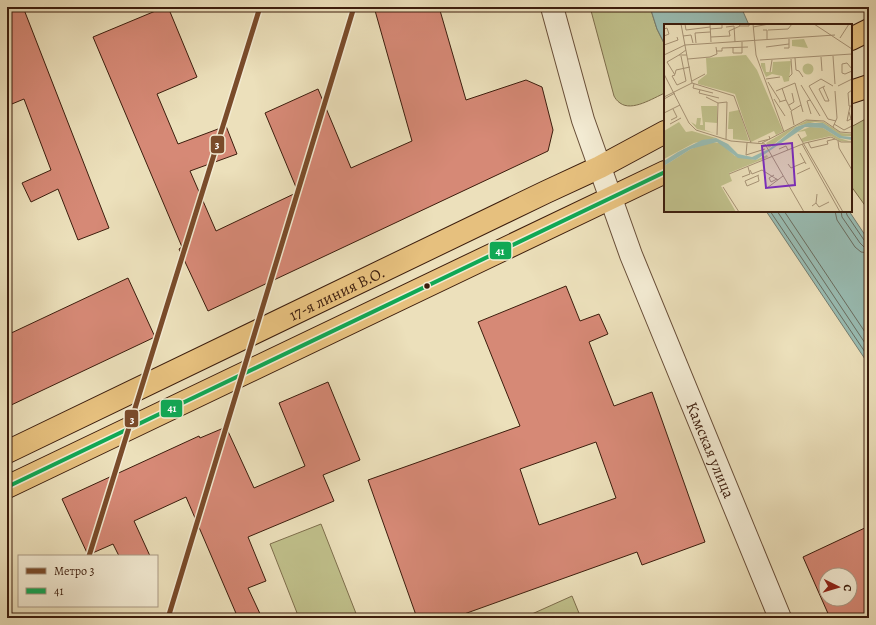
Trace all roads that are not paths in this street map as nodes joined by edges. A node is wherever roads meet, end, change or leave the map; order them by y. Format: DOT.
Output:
graph roads {
  1 [pos="552,7"];
  2 [pos="869,30"];
  3 [pos="852,38"];
  4 [pos="869,86"];
  5 [pos="852,92"];
  6 [pos="664,133"];
  7 [pos="600,167"];
  8 [pos="664,172"];
  9 [pos="611,198"];
  10 [pos="7,452"];
  11 [pos="7,487"];
  12 [pos="780,618"];
  1 -- 7 [label="street, Камская улица"];
  2 -- 3 [label="main road"];
  4 -- 5 [label="main road"];
  6 -- 7 [label="main road, 17-я линия В.О."];
  7 -- 9 [label="street, Камская улица"];
  7 -- 10 [label="main road, 17-я линия В.О."];
  8 -- 9 [label="main road"];
  9 -- 11 [label="main road"];
  9 -- 12 [label="street, Камская улица"];
}
